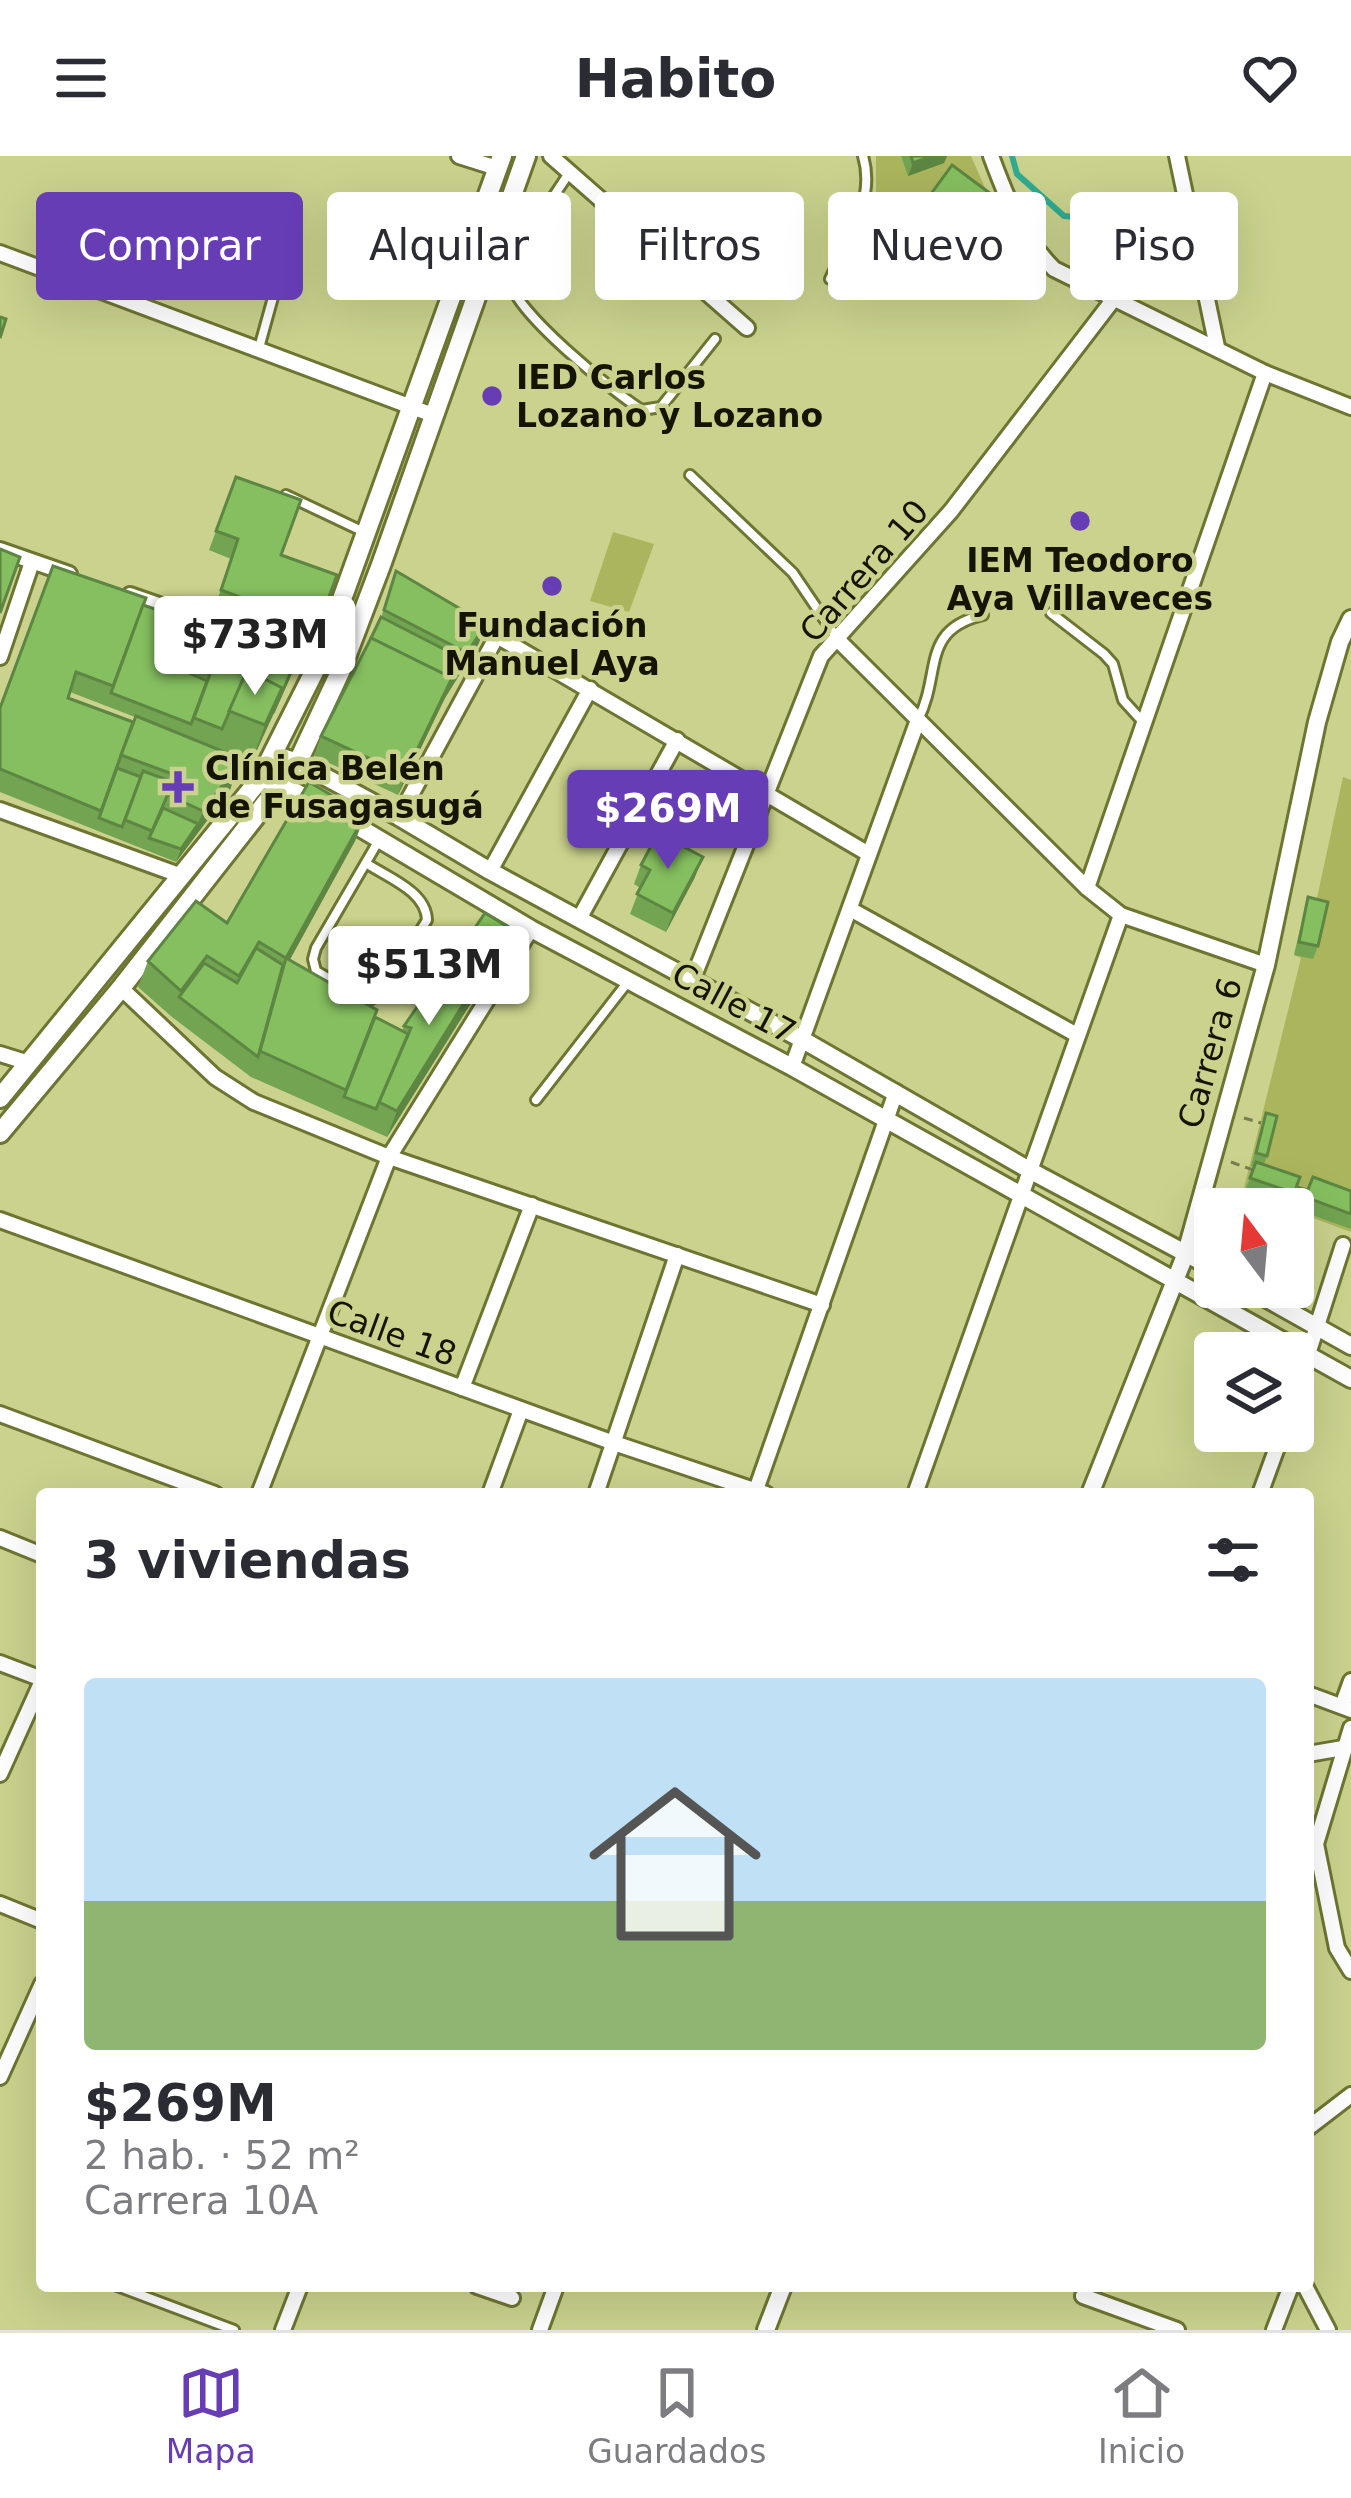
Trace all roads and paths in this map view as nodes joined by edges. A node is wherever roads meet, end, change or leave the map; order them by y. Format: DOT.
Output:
graph roads {
  1 [pos="459,156"];
  2 [pos="526,156"];
  3 [pos="551,156"];
  4 [pos="863,156"];
  5 [pos="991,156"];
  6 [pos="1177,156"];
  7 [pos="500,162"];
  8 [pos="570,172"];
  9 [pos="867,192"];
  10 [pos="0,253"];
  11 [pos="1070,277"];
  12 [pos="273,300"];
  13 [pos="1113,300"];
  14 [pos="747,328"];
  15 [pos="715,339"];
  16 [pos="1217,347"];
  17 [pos="259,350"];
  18 [pos="1265,374"];
  19 [pos="1351,407"];
  20 [pos="413,408"];
  21 [pos="433,415"];
  22 [pos="690,475"];
  23 [pos="286,495"];
  24 [pos="367,533"];
  25 [pos="0,550"];
  26 [pos="32,562"];
  27 [pos="74,576"];
  28 [pos="117,591"];
  29 [pos="456,611"];
  30 [pos="1051,614"];
  31 [pos="982,615"];
  32 [pos="1351,619"];
  33 [pos="497,636"];
  34 [pos="838,640"];
  35 [pos="0,658"];
  36 [pos="320,660"];
  37 [pos="590,688"];
  38 [pos="917,720"];
  39 [pos="1144,723"];
  40 [pos="677,740"];
  41 [pos="275,755"];
  42 [pos="199,756"];
  43 [pos="298,762"];
  44 [pos="260,779"];
  45 [pos="283,785"];
  46 [pos="767,796"];
  47 [pos="0,810"];
  48 [pos="398,817"];
  49 [pos="380,838"];
  50 [pos="867,853"];
  51 [pos="366,863"];
  52 [pos="490,871"];
  53 [pos="182,876"];
  54 [pos="1087,888"];
  55 [pos="850,909"];
  56 [pos="1121,915"];
  57 [pos="579,919"];
  58 [pos="530,929"];
  59 [pos="1266,965"];
  60 [pos="629,981"];
  61 [pos="692,981"];
  62 [pos="121,988"];
  63 [pos="1077,1035"];
  64 [pos="803,1040"];
  65 [pos="0,1054"];
  66 [pos="29,1064"];
  67 [pos="792,1067"];
  68 [pos="896,1092"];
  69 [pos="0,1098"];
  70 [pos="536,1100"];
  71 [pos="885,1122"];
  72 [pos="0,1133"];
  73 [pos="1213,1155"];
  74 [pos="389,1157"];
  75 [pos="1031,1172"];
  76 [pos="1265,1174"];
  77 [pos="1021,1198"];
  78 [pos="532,1205"];
  79 [pos="0,1220"];
  80 [pos="1343,1245"];
  81 [pos="1186,1253"];
  82 [pos="677,1255"];
  83 [pos="1194,1258"];
  84 [pos="1175,1280"];
  85 [pos="822,1304"];
  86 [pos="1283,1308"];
  87 [pos="1318,1328"];
  88 [pos="1267,1332"];
  89 [pos="319,1335"];
  90 [pos="1314,1340"];
  91 [pos="1351,1346"];
  92 [pos="1314,1359"];
  93 [pos="1351,1379"];
  94 [pos="462,1388"];
  95 [pos="521,1410"];
  96 [pos="0,1414"];
  97 [pos="614,1443"];
  98 [pos="1275,1452"];
  99 [pos="199,1488"];
  100 [pos="262,1488"];
  101 [pos="492,1488"];
  102 [pos="598,1488"];
  103 [pos="749,1488"];
  104 [pos="762,1488"];
  105 [pos="917,1488"];
  106 [pos="1092,1488"];
  107 [pos="1262,1488"];
  108 [pos="0,1538"];
  109 [pos="36,1553"];
  110 [pos="0,1663"];
  111 [pos="36,1678"];
  112 [pos="1351,1681"];
  113 [pos="36,1694"];
  114 [pos="1314,1696"];
  115 [pos="1346,1708"];
  116 [pos="1351,1728"];
  117 [pos="1343,1748"];
  118 [pos="1314,1753"];
  119 [pos="1,1774"];
  120 [pos="1314,1839"];
  121 [pos="1314,1853"];
  122 [pos="0,1904"];
  123 [pos="36,1919"];
  124 [pos="1351,1971"];
  125 [pos="36,1997"];
  126 [pos="0,2077"];
  127 [pos="1351,2095"];
  128 [pos="1314,2118"];
  129 [pos="133,2292"];
  130 [pos="298,2292"];
  131 [pos="494,2292"];
  132 [pos="554,2292"];
  133 [pos="781,2292"];
  134 [pos="1289,2292"];
  135 [pos="1308,2292"];
  136 [pos="1083,2296"];
  137 [pos="512,2298"];
  138 [pos="234,2330"];
  139 [pos="283,2330"];
  140 [pos="540,2330"];
  141 [pos="766,2330"];
  142 [pos="1177,2330"];
  143 [pos="1274,2330"];
  144 [pos="1328,2330"];
  1 -- 7 [label="street"];
  2 -- 21 [label="main road"];
  3 -- 8 [label="street"];
  4 -- 9 [label="lane"];
  5 -- 11 [label="street"];
  6 -- 16 [label="street"];
  7 -- 20 [label="main road"];
  8 -- 14 [label="street"];
  8 -- 15 [label="lane"];
  10 -- 17 [label="street"];
  12 -- 17 [label="lane"];
  13 -- 16 [label="street"];
  13 -- 34 [label="street, Carrera 10"];
  16 -- 18 [label="street"];
  17 -- 20 [label="street"];
  18 -- 19 [label="street"];
  18 -- 39 [label="street"];
  20 -- 21 [label="street"];
  20 -- 24 [label="main road"];
  21 -- 43 [label="main road"];
  22 -- 34 [label="lane"];
  23 -- 24 [label="lane"];
  24 -- 36 [label="main road"];
  25 -- 26 [label="street"];
  26 -- 27 [label="street"];
  26 -- 35 [label="street"];
  28 -- 36 [label="street"];
  29 -- 33 [label="street"];
  30 -- 39 [label="lane"];
  31 -- 38 [label="lane"];
  32 -- 59 [label="street, Carrera 6"];
  33 -- 37 [label="street"];
  33 -- 48 [label="street"];
  34 -- 38 [label="street"];
  34 -- 46 [label="street, Carrera 10"];
  36 -- 41 [label="main road"];
  37 -- 40 [label="street"];
  37 -- 52 [label="street"];
  38 -- 50 [label="street"];
  38 -- 54 [label="street"];
  39 -- 54 [label="street"];
  40 -- 46 [label="street"];
  40 -- 57 [label="street"];
  41 -- 43 [label="street, Calle 17"];
  41 -- 44 [label="main road"];
  42 -- 44 [label="street, Calle 17"];
  43 -- 45 [label="main road"];
  43 -- 48 [label="street, Calle 17"];
  44 -- 45 [label="street, Calle 17"];
  44 -- 53 [label="main road"];
  45 -- 49 [label="street, Calle 17"];
  45 -- 62 [label="main road"];
  46 -- 50 [label="street"];
  46 -- 61 [label="street, Carrera 10"];
  47 -- 53 [label="street"];
  48 -- 52 [label="street, Calle 17"];
  49 -- 51 [label="lane"];
  49 -- 58 [label="street, Calle 17"];
  50 -- 55 [label="street"];
  51 -- 51 [label="lane"];
  52 -- 57 [label="street, Calle 17"];
  53 -- 66 [label="main road"];
  54 -- 56 [label="street"];
  55 -- 63 [label="street"];
  55 -- 64 [label="street"];
  56 -- 59 [label="street"];
  56 -- 63 [label="street"];
  57 -- 61 [label="street, Calle 17"];
  58 -- 60 [label="street, Calle 17"];
  58 -- 74 [label="street"];
  59 -- 73 [label="street, Carrera 6"];
  60 -- 67 [label="street, Calle 17"];
  60 -- 70 [label="lane"];
  61 -- 64 [label="street, Calle 17"];
  62 -- 72 [label="main road"];
  62 -- 74 [label="street"];
  63 -- 75 [label="street"];
  64 -- 67 [label="street"];
  64 -- 68 [label="street, Calle 17"];
  65 -- 66 [label="street"];
  66 -- 69 [label="main road"];
  67 -- 71 [label="street, Calle 17"];
  68 -- 71 [label="street"];
  68 -- 75 [label="street, Calle 17"];
  71 -- 77 [label="street, Calle 17"];
  71 -- 85 [label="street"];
  73 -- 76 [label="path"];
  73 -- 81 [label="street, Carrera 6"];
  74 -- 78 [label="street"];
  74 -- 89 [label="street"];
  75 -- 77 [label="street"];
  75 -- 81 [label="street, Calle 17"];
  77 -- 84 [label="street, Calle 17"];
  77 -- 105 [label="street"];
  78 -- 82 [label="street"];
  78 -- 94 [label="street"];
  79 -- 89 [label="street, Calle 18"];
  80 -- 87 [label="street"];
  81 -- 83 [label="street, Calle 17"];
  81 -- 84 [label="street, Carrera 6"];
  82 -- 85 [label="street"];
  82 -- 97 [label="street"];
  84 -- 88 [label="street, Calle 17"];
  84 -- 106 [label="street, Carrera 6"];
  85 -- 104 [label="street"];
  86 -- 87 [label="street"];
  87 -- 90 [label="street"];
  87 -- 91 [label="street"];
  89 -- 94 [label="street, Calle 18"];
  89 -- 100 [label="street"];
  92 -- 93 [label="street, Calle 17"];
  94 -- 95 [label="street, Calle 18"];
  95 -- 97 [label="street, Calle 18"];
  95 -- 101 [label="street"];
  96 -- 99 [label="street"];
  97 -- 102 [label="street"];
  97 -- 103 [label="street, Calle 18"];
  98 -- 107 [label="street"];
  108 -- 109 [label="street"];
  110 -- 111 [label="street"];
  112 -- 115 [label="street"];
  113 -- 119 [label="street"];
  114 -- 115 [label="street"];
  116 -- 117 [label="street"];
  117 -- 118 [label="street"];
  117 -- 120 [label="street"];
  121 -- 124 [label="street"];
  122 -- 123 [label="street"];
  125 -- 126 [label="street"];
  127 -- 128 [label="street"];
  129 -- 138 [label="lane"];
  130 -- 139 [label="street"];
  131 -- 137 [label="street"];
  132 -- 140 [label="street"];
  133 -- 141 [label="street"];
  134 -- 143 [label="street"];
  135 -- 144 [label="street"];
  136 -- 142 [label="street"];
}
